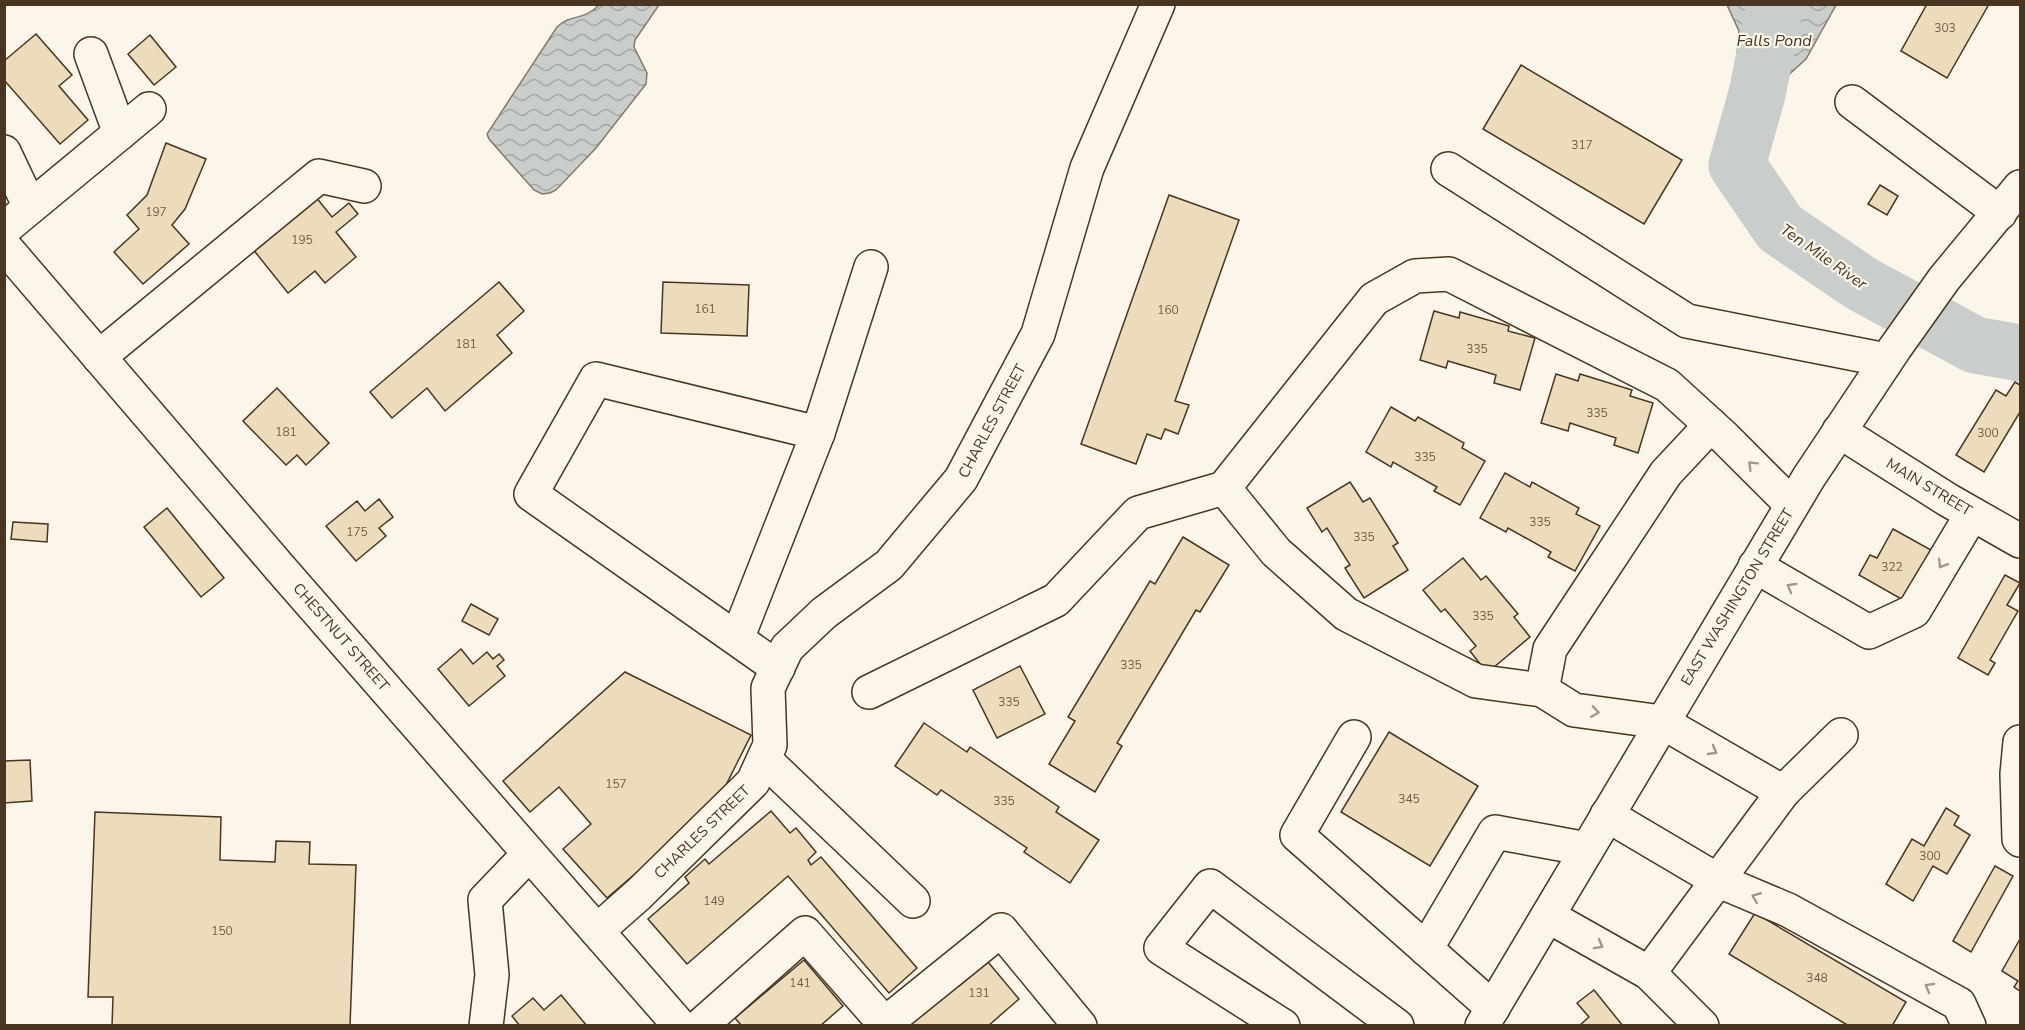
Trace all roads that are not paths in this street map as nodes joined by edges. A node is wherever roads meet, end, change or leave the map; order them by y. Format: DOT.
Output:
graph roads {
  1 [pos="1158,4"];
  2 [pos="91,54"];
  3 [pos="1852,102"];
  4 [pos="149,109"];
  5 [pos="120,133"];
  6 [pos="4,152"];
  7 [pos="1448,169"];
  8 [pos="364,186"];
  9 [pos="2020,187"];
  10 [pos="30,207"];
  11 [pos="2000,213"];
  12 [pos="4,229"];
  13 [pos="4,246"];
  14 [pos="871,267"];
  15 [pos="16,279"];
  16 [pos="1890,354"];
  17 [pos="99,357"];
  18 [pos="1711,425"];
  19 [pos="1839,431"];
  20 [pos="818,433"];
  21 [pos="1224,488"];
  22 [pos="1792,505"];
  23 [pos="1972,514"];
  24 [pos="2020,541"];
  25 [pos="1755,566"];
  26 [pos="737,639"];
  27 [pos="778,668"];
  28 [pos="1542,690"];
  29 [pos="869,692"];
  30 [pos="1662,722"];
  31 [pos="1841,735"];
  32 [pos="1354,737"];
  33 [pos="2020,742"];
  34 [pos="764,759"];
  35 [pos="1783,792"];
  36 [pos="1607,815"];
  37 [pos="2020,840"];
  38 [pos="1587,849"];
  39 [pos="530,854"];
  40 [pos="1717,880"];
  41 [pos="912,901"];
  42 [pos="1548,916"];
  43 [pos="597,931"];
  44 [pos="1426,949"];
  45 [pos="1649,973"];
  46 [pos="1488,1017"];
  47 [pos="883,1024"];
  48 [pos="486,1026"];
  49 [pos="680,1026"];
  50 [pos="700,1026"];
  51 [pos="1080,1026"];
  52 [pos="1282,1026"];
  53 [pos="1397,1026"];
  54 [pos="1702,1026"];
  55 [pos="1969,1026"];
  1 -- 27 [label="street, CHARLES STREET"];
  2 -- 5 [label="street"];
  3 -- 11 [label="street"];
  4 -- 5 [label="street"];
  5 -- 10 [label="street"];
  6 -- 10 [label="street"];
  7 -- 16 [label="street"];
  8 -- 17 [label="street"];
  9 -- 11 [label="street, EAST WASHINGTON STREET"];
  10 -- 12 [label="street"];
  11 -- 16 [label="street, EAST WASHINGTON STREET"];
  13 -- 15 [label="street, CHESTNUT STREET"];
  14 -- 20 [label="street"];
  15 -- 17 [label="street, CHESTNUT STREET"];
  16 -- 19 [label="street, EAST WASHINGTON STREET"];
  17 -- 39 [label="street, CHESTNUT STREET"];
  18 -- 21 [label="street"];
  22 -- 18 [label="street, one-way"];
  18 -- 28 [label="street"];
  19 -- 22 [label="street, EAST WASHINGTON STREET"];
  19 -- 23 [label="street, MAIN STREET"];
  20 -- 26 [label="street"];
  20 -- 26 [label="street"];
  21 -- 28 [label="street"];
  21 -- 29 [label="street"];
  22 -- 25 [label="street, EAST WASHINGTON STREET"];
  23 -- 24 [label="street, MAIN STREET"];
  23 -- 25 [label="street, one-way"];
  25 -- 30 [label="street, EAST WASHINGTON STREET"];
  26 -- 27 [label="street"];
  27 -- 34 [label="street, CHARLES STREET"];
  28 -- 30 [label="street, one-way"];
  30 -- 35 [label="street, one-way"];
  30 -- 36 [label="street, EAST WASHINGTON STREET"];
  31 -- 35 [label="street"];
  32 -- 44 [label="street"];
  33 -- 37 [label="street"];
  34 -- 41 [label="street"];
  34 -- 43 [label="street, CHARLES STREET"];
  35 -- 40 [label="street"];
  36 -- 38 [label="street, EAST WASHINGTON STREET"];
  36 -- 40 [label="street"];
  38 -- 42 [label="street, EAST WASHINGTON STREET"];
  38 -- 44 [label="street"];
  39 -- 43 [label="street, CHESTNUT STREET"];
  39 -- 48 [label="street"];
  40 -- 45 [label="street"];
  55 -- 40 [label="street, one-way"];
  42 -- 45 [label="street, one-way"];
  42 -- 46 [label="street, EAST WASHINGTON STREET"];
  43 -- 49 [label="street, CHESTNUT STREET"];
  44 -- 46 [label="street"];
  45 -- 54 [label="street"];
  47 -- 50 [label="street"];
  47 -- 51 [label="street"];
  52 -- 53 [label="street"];
}
